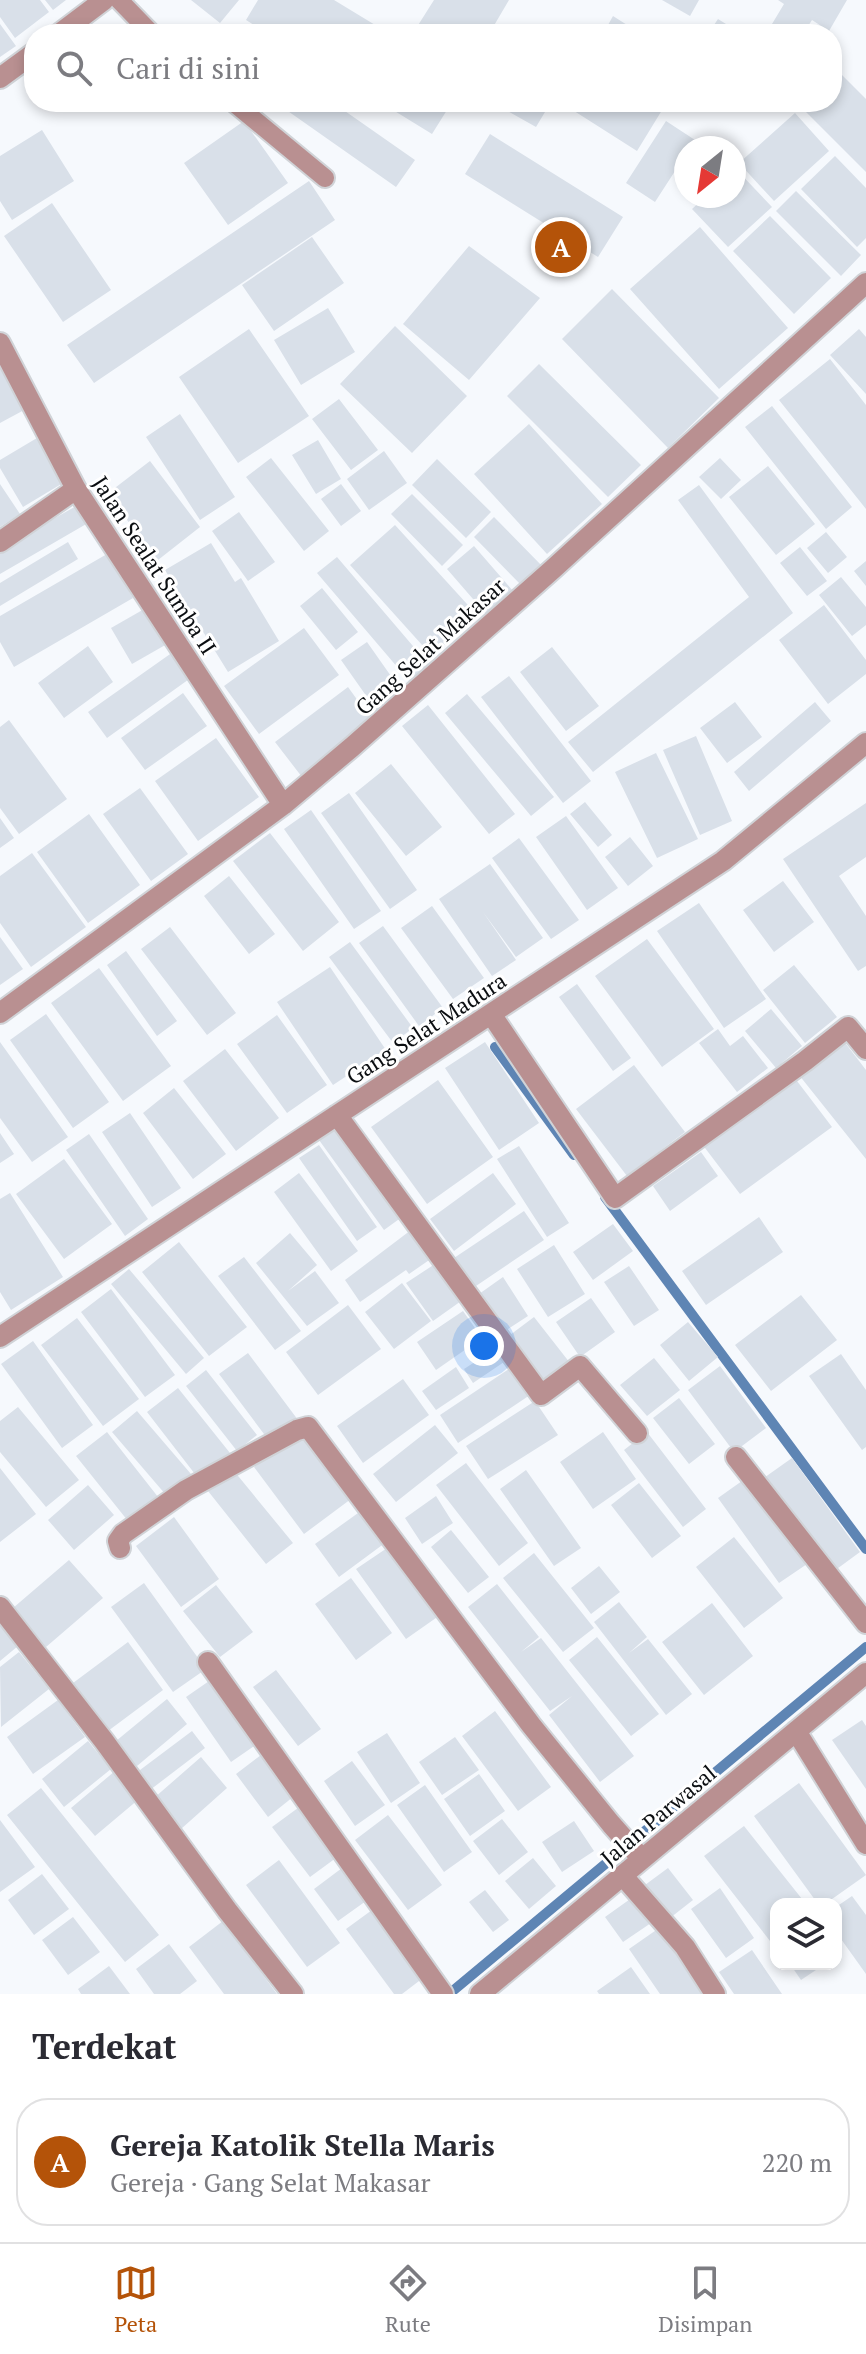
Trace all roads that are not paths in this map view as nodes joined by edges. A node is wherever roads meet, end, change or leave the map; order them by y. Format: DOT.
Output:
graph roads {
  1 [pos="104,0"];
  2 [pos="119,0"];
  3 [pos="72,24"];
  4 [pos="142,24"];
  5 [pos="24,60"];
  6 [pos="0,78"];
  7 [pos="245,112"];
  8 [pos="325,178"];
  9 [pos="866,283"];
  10 [pos="0,343"];
  11 [pos="76,489"];
  12 [pos="0,542"];
  13 [pos="866,743"];
  14 [pos="283,805"];
  15 [pos="0,1013"];
  16 [pos="491,1014"];
  17 [pos="866,1049"];
  18 [pos="337,1115"];
  19 [pos="0,1337"];
  20 [pos="637,1433"];
  21 [pos="736,1457"];
  22 [pos="120,1548"];
  23 [pos="0,1607"];
  24 [pos="866,1623"];
  25 [pos="208,1662"];
  26 [pos="866,1673"];
  27 [pos="796,1731"];
  28 [pos="866,1844"];
  29 [pos="639,1854"];
  30 [pos="623,1876"];
  31 [pos="440,1989"];
  32 [pos="293,1994"];
  33 [pos="480,1994"];
  34 [pos="715,1994"];
  1 -- 3 [label="street"];
  2 -- 4 [label="lane"];
  5 -- 6 [label="street"];
  7 -- 8 [label="lane"];
  9 -- 14 [label="street, Gang Selat Makasar"];
  10 -- 11 [label="street, Jalan Sealat Sumba II"];
  11 -- 12 [label="street"];
  11 -- 14 [label="street, Jalan Sealat Sumba II"];
  13 -- 16 [label="street, Gang Selat Madura"];
  14 -- 15 [label="street, Gang Selat Makasar"];
  16 -- 17 [label="street"];
  16 -- 18 [label="street, Gang Selat Madura"];
  18 -- 19 [label="street, Gang Selat Madura"];
  18 -- 20 [label="street"];
  21 -- 24 [label="street"];
  22 -- 29 [label="street"];
  23 -- 32 [label="street"];
  25 -- 31 [label="street"];
  26 -- 27 [label="street, Jalan Parwasal"];
  27 -- 28 [label="street"];
  27 -- 29 [label="street, Jalan Parwasal"];
  29 -- 30 [label="street, Jalan Parwasal"];
  30 -- 33 [label="street, Jalan Parwasal"];
  30 -- 34 [label="street"];
}
